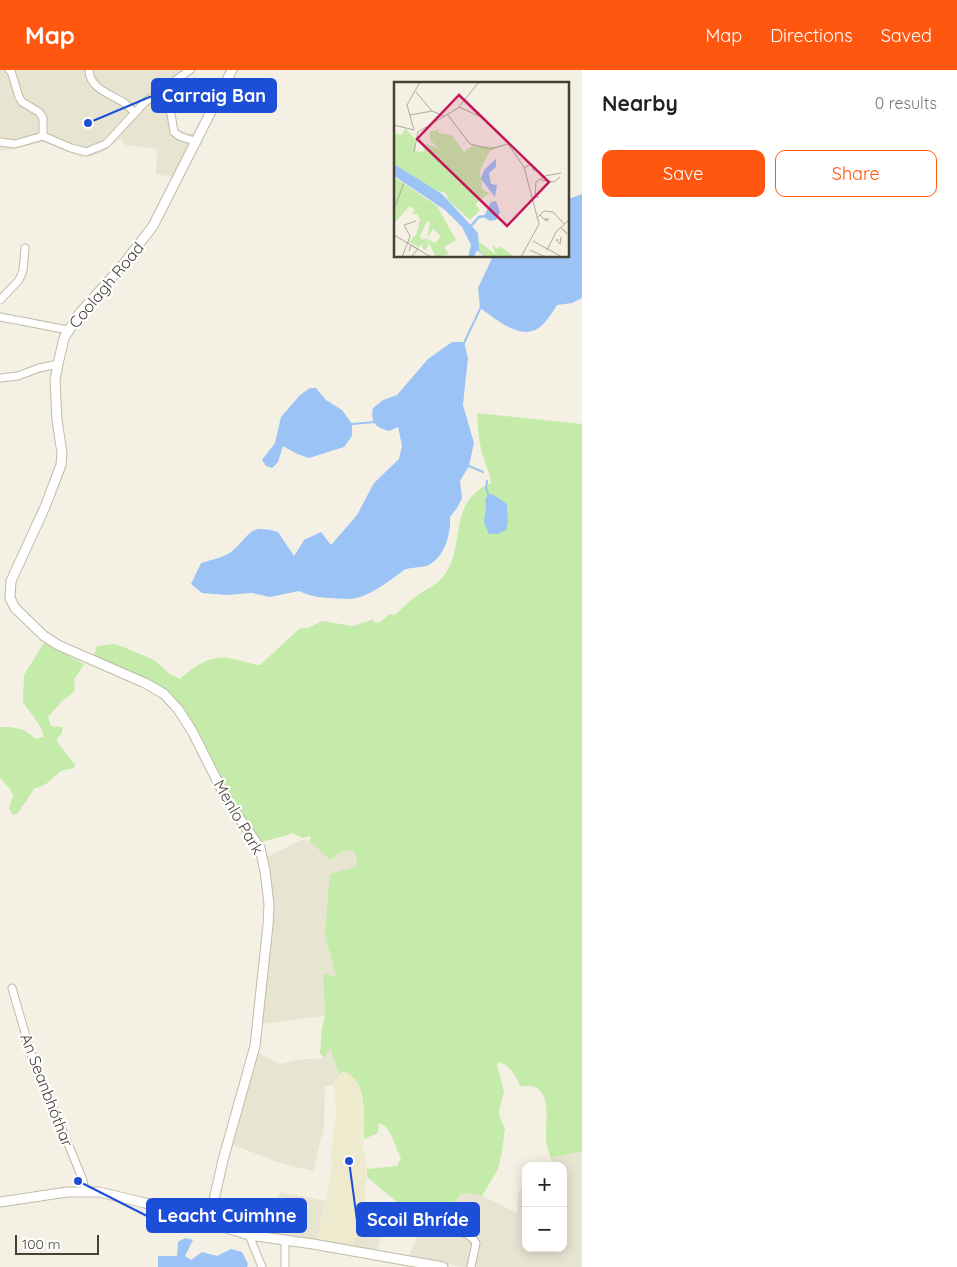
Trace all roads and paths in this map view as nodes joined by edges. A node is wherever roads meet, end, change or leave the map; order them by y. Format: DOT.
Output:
graph roads {
  1 [pos="10,70"];
  2 [pos="89,70"];
  3 [pos="190,70"];
  4 [pos="232,70"];
  5 [pos="160,91"];
  6 [pos="134,113"];
  7 [pos="43,136"];
  8 [pos="0,142"];
  9 [pos="197,142"];
  10 [pos="25,248"];
  11 [pos="0,300"];
  12 [pos="0,317"];
  13 [pos="68,330"];
  14 [pos="58,364"];
  15 [pos="0,378"];
  16 [pos="10,598"];
  17 [pos="12,988"];
  18 [pos="86,1191"];
  19 [pos="0,1202"];
  20 [pos="208,1222"];
  21 [pos="456,1231"];
  22 [pos="249,1235"];
  23 [pos="286,1240"];
  24 [pos="262,1267"];
  25 [pos="285,1267"];
  26 [pos="442,1267"];
  27 [pos="470,1267"];
  1 -- 7 [label="street"];
  2 -- 6 [label="street"];
  3 -- 5 [label="street"];
  4 -- 9 [label="street, Coolagh Road"];
  5 -- 6 [label="street"];
  5 -- 9 [label="street"];
  6 -- 7 [label="street"];
  7 -- 8 [label="street"];
  9 -- 13 [label="street, Coolagh Road"];
  10 -- 11 [label="street"];
  12 -- 13 [label="street"];
  13 -- 14 [label="street, Coolagh Road"];
  14 -- 15 [label="street"];
  14 -- 16 [label="street, Coolagh Road"];
  16 -- 20 [label="street, Menlo Park"];
  17 -- 18 [label="street, An Seanbhóthar"];
  18 -- 19 [label="street"];
  18 -- 20 [label="street"];
  20 -- 22 [label="street"];
  21 -- 27 [label="street"];
  22 -- 23 [label="street"];
  22 -- 24 [label="street"];
  23 -- 25 [label="street"];
  23 -- 26 [label="street"];
}
